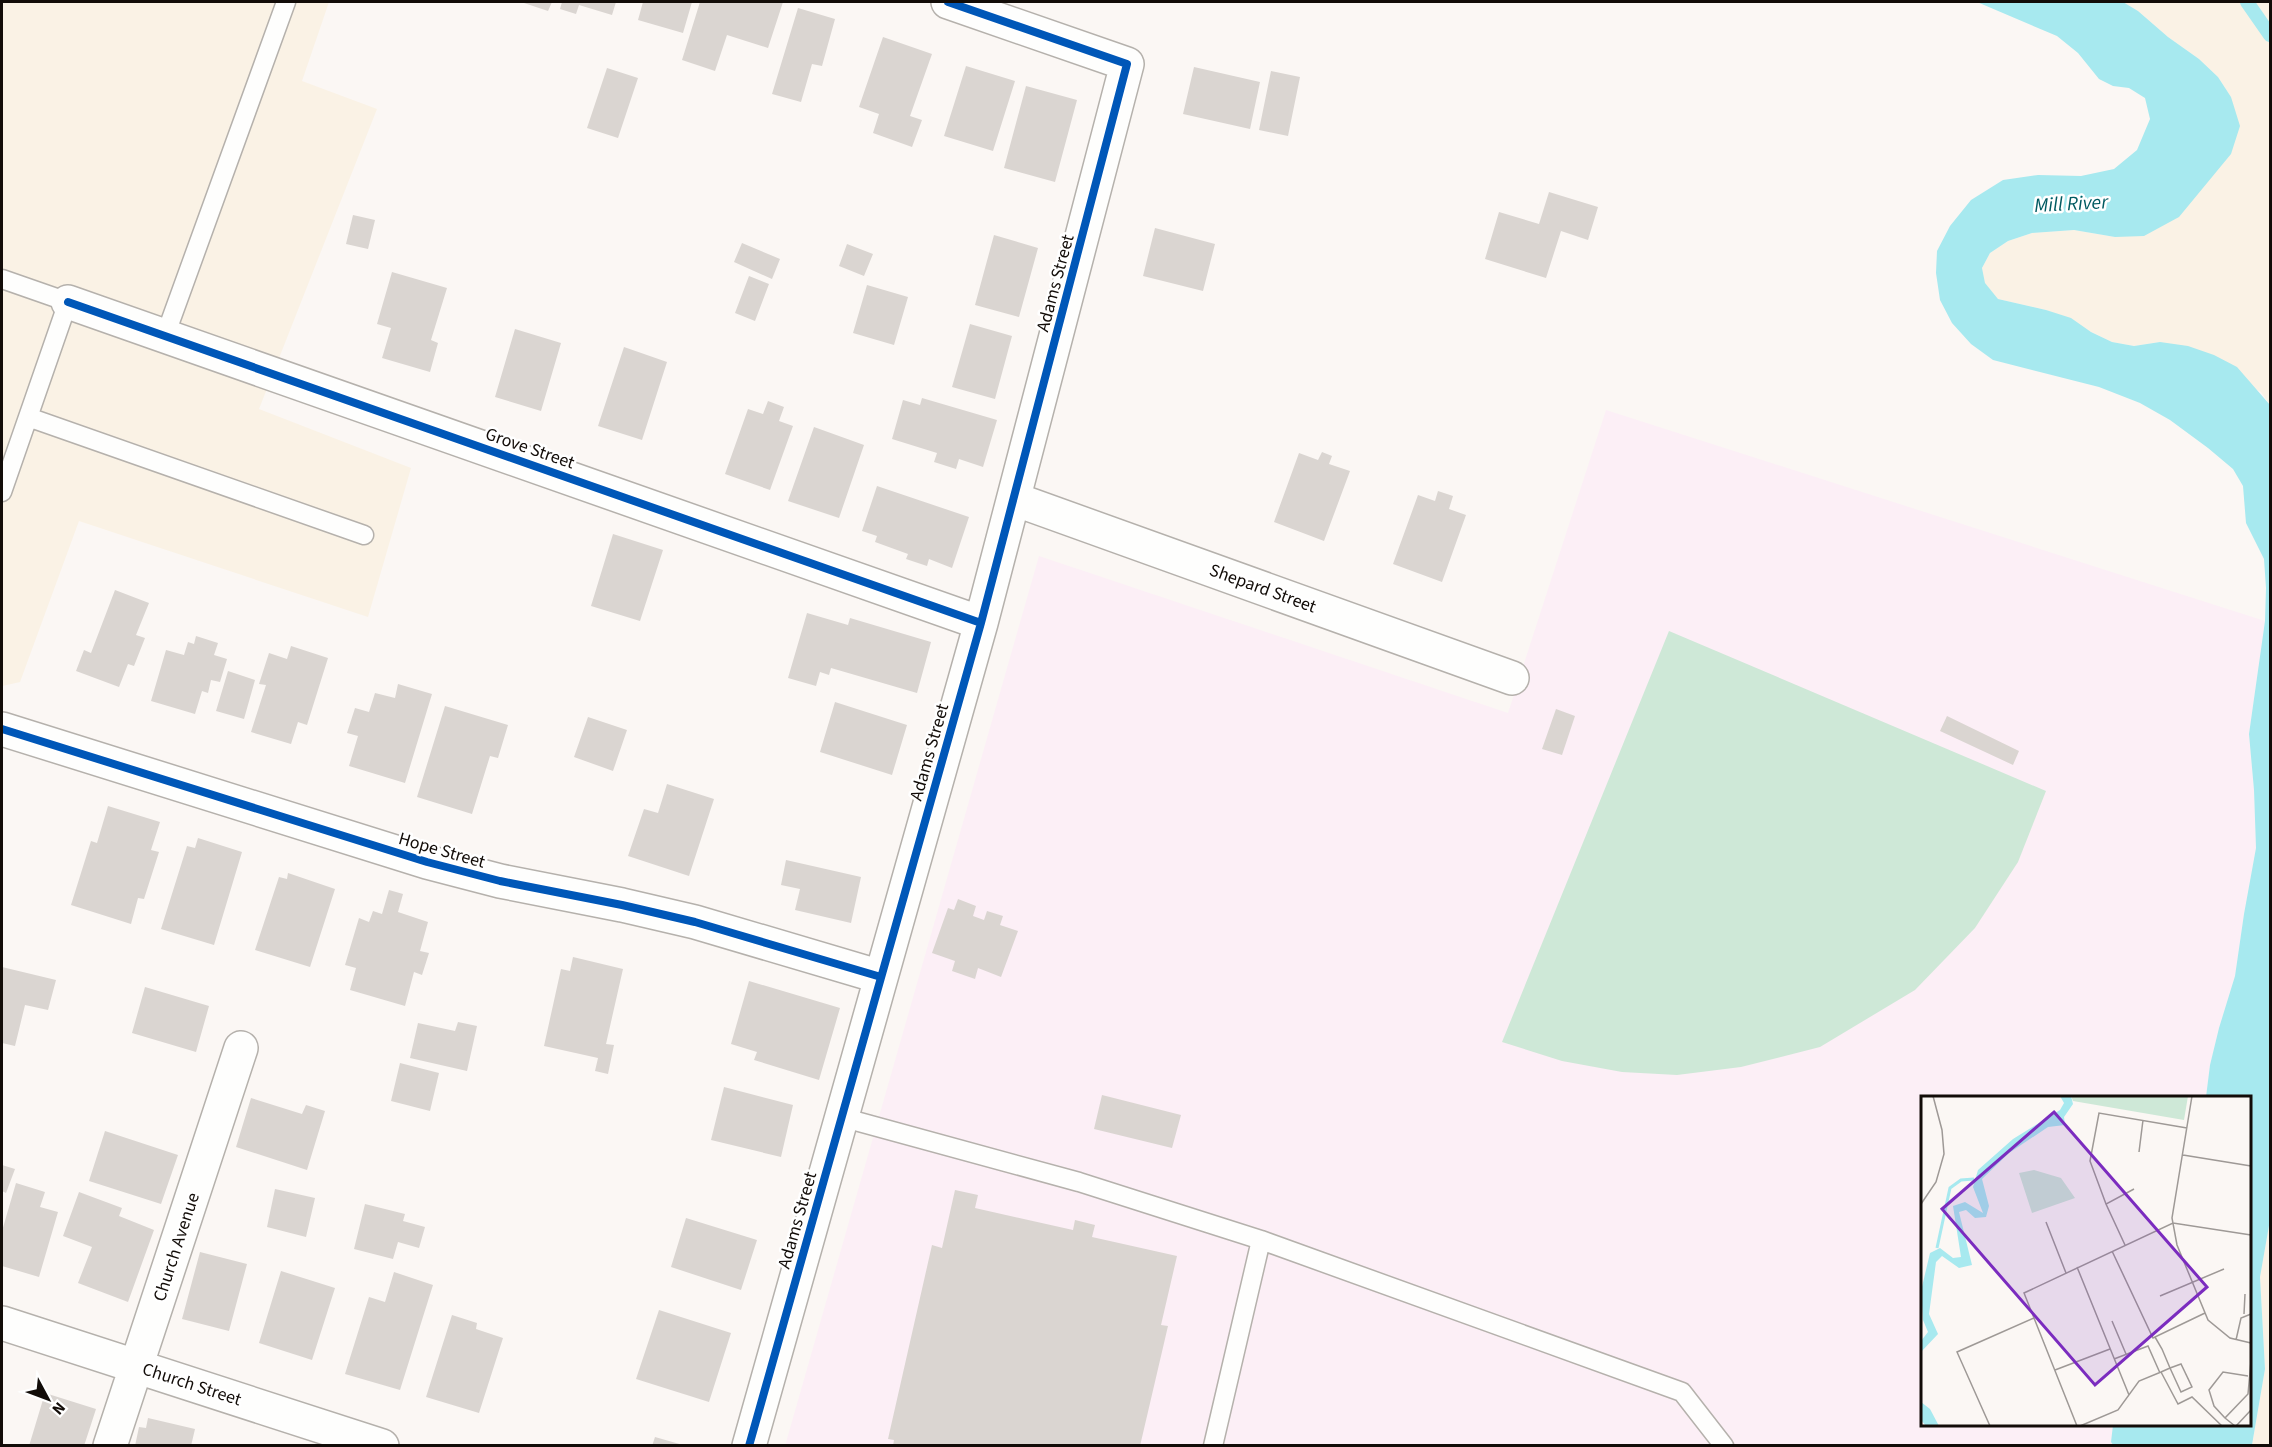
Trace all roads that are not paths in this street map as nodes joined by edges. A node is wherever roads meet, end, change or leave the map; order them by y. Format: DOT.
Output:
graph roads {
  1 [pos="286,2"];
  2 [pos="948,2"];
  3 [pos="2,279"];
  4 [pos="68,302"];
  5 [pos="165,336"];
  6 [pos="28,417"];
  7 [pos="2,492"];
  8 [pos="1014,499"];
  9 [pos="364,535"];
  10 [pos="981,623"];
  11 [pos="1512,678"];
  12 [pos="2,729"];
  13 [pos="881,977"];
  14 [pos="241,1048"];
  15 [pos="841,1117"];
  16 [pos="1261,1240"];
  17 [pos="2,1323"];
  18 [pos="136,1366"];
  19 [pos="110,1446"];
  20 [pos="382,1446"];
  21 [pos="749,1446"];
  22 [pos="1213,1446"];
  23 [pos="1724,1446"];
  1 -- 5 [label="lane"];
  2 -- 8 [label="street, Adams Street"];
  3 -- 4 [label="lane"];
  4 -- 5 [label="street, Grove Street"];
  4 -- 6 [label="lane"];
  5 -- 10 [label="street, Grove Street"];
  6 -- 7 [label="lane"];
  6 -- 9 [label="lane"];
  8 -- 10 [label="street, Adams Street"];
  8 -- 11 [label="street, Shepard Street"];
  10 -- 13 [label="street, Adams Street"];
  12 -- 13 [label="street, Hope Street"];
  13 -- 15 [label="street, Adams Street"];
  14 -- 18 [label="street, Church Avenue"];
  15 -- 16 [label="lane"];
  15 -- 21 [label="street, Adams Street"];
  16 -- 22 [label="lane"];
  16 -- 23 [label="lane"];
  17 -- 18 [label="street, Church Street"];
  18 -- 19 [label="street, Church Avenue"];
  18 -- 20 [label="street, Church Street"];
}
